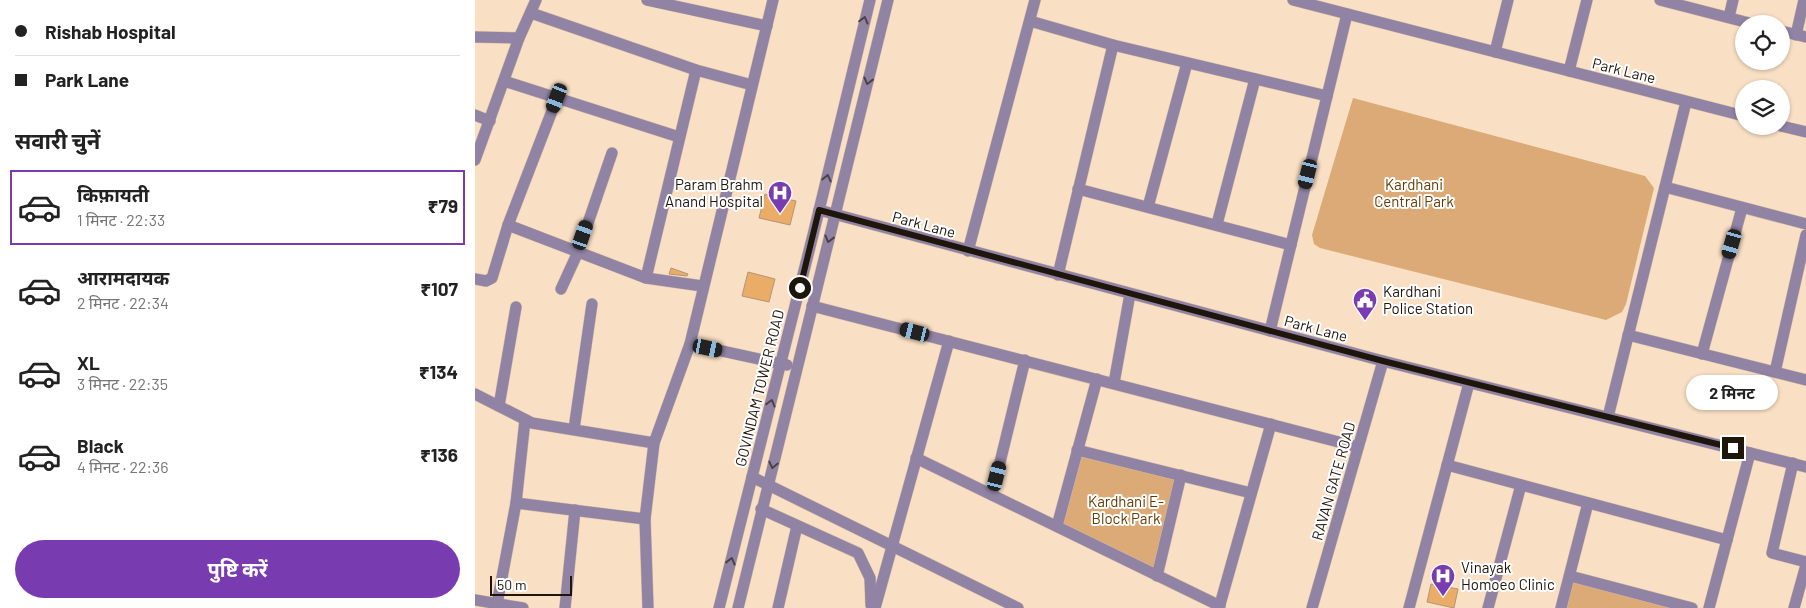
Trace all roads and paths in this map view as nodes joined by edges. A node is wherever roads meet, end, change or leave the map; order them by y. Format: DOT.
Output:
graph roads {
  1 [pos="536,0"];
  2 [pos="647,0"];
  3 [pos="773,0"];
  4 [pos="869,0"];
  5 [pos="888,0"];
  6 [pos="1035,0"];
  7 [pos="1293,0"];
  8 [pos="1508,0"];
  9 [pos="1587,0"];
  10 [pos="1661,0"];
  11 [pos="1733,0"];
  12 [pos="1804,0"];
  13 [pos="694,5"];
  14 [pos="531,14"];
  15 [pos="1347,14"];
  16 [pos="1729,18"];
  17 [pos="1735,20"];
  18 [pos="1030,21"];
  19 [pos="767,26"];
  20 [pos="475,36"];
  21 [pos="1801,36"];
  22 [pos="519,38"];
  23 [pos="1113,45"];
  24 [pos="1495,52"];
  25 [pos="1187,63"];
  26 [pos="697,70"];
  27 [pos="1569,72"];
  28 [pos="1255,79"];
  29 [pos="504,81"];
  30 [pos="752,86"];
  31 [pos="1327,96"];
  32 [pos="557,98"];
  33 [pos="1686,102"];
  34 [pos="1735,114"];
  35 [pos="475,115"];
  36 [pos="490,121"];
  37 [pos="1790,128"];
  38 [pos="1806,132"];
  39 [pos="679,137"];
  40 [pos="612,153"];
  41 [pos="475,160"];
  42 [pos="1665,187"];
  43 [pos="1078,189"];
  44 [pos="1148,207"];
  45 [pos="1742,208"];
  46 [pos="819,210"];
  47 [pos="835,215"];
  48 [pos="1217,224"];
  49 [pos="1806,224"];
  50 [pos="508,225"];
  51 [pos="1806,235"];
  52 [pos="1291,245"];
  53 [pos="968,251"];
  54 [pos="578,252"];
  55 [pos="1058,275"];
  56 [pos="646,278"];
  57 [pos="475,279"];
  58 [pos="702,286"];
  59 [pos="561,289"];
  60 [pos="1130,294"];
  61 [pos="592,304"];
  62 [pos="812,306"];
  63 [pos="516,307"];
  64 [pos="1270,331"];
  65 [pos="1628,335"];
  66 [pos="949,341"];
  67 [pos="690,344"];
  68 [pos="1702,354"];
  69 [pos="1025,360"];
  70 [pos="1383,361"];
  71 [pos="782,364"];
  72 [pos="796,368"];
  73 [pos="1775,372"];
  74 [pos="1097,379"];
  75 [pos="1806,380"];
  76 [pos="1469,383"];
  77 [pos="1114,384"];
  78 [pos="475,394"];
  79 [pos="499,406"];
  80 [pos="1608,417"];
  81 [pos="525,420"];
  82 [pos="1271,424"];
  83 [pos="574,429"];
  84 [pos="654,443"];
  85 [pos="1358,447"];
  86 [pos="1077,450"];
  87 [pos="1750,453"];
  88 [pos="916,458"];
  89 [pos="1793,463"];
  90 [pos="1447,465"];
  91 [pos="1806,467"];
  92 [pos="1181,475"];
  93 [pos="752,477"];
  94 [pos="1521,485"];
  95 [pos="768,486"];
  96 [pos="1251,493"];
  97 [pos="992,495"];
  98 [pos="516,503"];
  99 [pos="1588,503"];
  100 [pos="761,509"];
  101 [pos="575,510"];
  102 [pos="645,519"];
  103 [pos="797,526"];
  104 [pos="1057,526"];
  105 [pos="1727,540"];
  106 [pos="891,546"];
  107 [pos="1806,563"];
  108 [pos="1157,576"];
  109 [pos="1570,576"];
  110 [pos="475,600"];
  111 [pos="497,604"];
  112 [pos="1219,607"];
  113 [pos="523,608"];
  114 [pos="565,608"];
  115 [pos="648,608"];
  116 [pos="719,608"];
  117 [pos="738,608"];
  118 [pos="778,608"];
  119 [pos="871,608"];
  120 [pos="875,608"];
  121 [pos="1018,608"];
  122 [pos="1313,608"];
  123 [pos="1409,608"];
  124 [pos="1488,608"];
  125 [pos="1561,608"];
  126 [pos="1692,608"];
  127 [pos="1709,608"];
  128 [pos="1794,608"];
  1 -- 14 [label="street"];
  2 -- 13 [label="street"];
  3 -- 19 [label="street"];
  46 -- 4 [label="street, GOVINDAM TOWER ROAD, one-way"];
  5 -- 47 [label="street, GOVINDAM TOWER ROAD, one-way"];
  6 -- 18 [label="street"];
  7 -- 15 [label="street, Park Lane"];
  8 -- 24 [label="street"];
  9 -- 27 [label="street"];
  10 -- 16 [label="street"];
  11 -- 16 [label="street"];
  12 -- 21 [label="street"];
  13 -- 19 [label="street"];
  14 -- 22 [label="street"];
  14 -- 26 [label="street"];
  15 -- 24 [label="street, Park Lane"];
  15 -- 31 [label="street"];
  16 -- 17 [label="street"];
  18 -- 23 [label="street"];
  18 -- 53 [label="street"];
  19 -- 30 [label="street"];
  20 -- 22 [label="street"];
  22 -- 29 [label="street"];
  23 -- 25 [label="street"];
  23 -- 43 [label="street"];
  24 -- 27 [label="street, Park Lane"];
  25 -- 28 [label="street"];
  25 -- 44 [label="street"];
  26 -- 30 [label="street"];
  26 -- 39 [label="street"];
  27 -- 33 [label="street, Park Lane"];
  28 -- 31 [label="street"];
  28 -- 48 [label="street"];
  29 -- 32 [label="street"];
  29 -- 36 [label="street"];
  30 -- 58 [label="street"];
  31 -- 52 [label="street"];
  32 -- 39 [label="street"];
  32 -- 50 [label="street"];
  33 -- 34 [label="street, Park Lane"];
  33 -- 42 [label="street"];
  35 -- 36 [label="street"];
  36 -- 41 [label="street"];
  37 -- 38 [label="street"];
  39 -- 56 [label="street"];
  40 -- 54 [label="street"];
  42 -- 45 [label="street"];
  42 -- 65 [label="street"];
  43 -- 44 [label="street"];
  43 -- 55 [label="street"];
  44 -- 48 [label="street"];
  45 -- 49 [label="street"];
  45 -- 68 [label="street"];
  46 -- 47 [label="street, Park Lane"];
  46 -- 71 [label="street, GOVINDAM TOWER ROAD"];
  47 -- 53 [label="street, Park Lane"];
  47 -- 62 [label="street, GOVINDAM TOWER ROAD, one-way"];
  48 -- 52 [label="street"];
  50 -- 54 [label="street"];
  50 -- 57 [label="street"];
  51 -- 73 [label="street"];
  52 -- 64 [label="street"];
  53 -- 55 [label="street, Park Lane"];
  54 -- 56 [label="street"];
  54 -- 59 [label="street"];
  55 -- 60 [label="street, Park Lane"];
  56 -- 58 [label="street"];
  58 -- 67 [label="street"];
  60 -- 64 [label="street, Park Lane"];
  60 -- 77 [label="street"];
  61 -- 83 [label="street"];
  62 -- 66 [label="street"];
  62 -- 72 [label="street, GOVINDAM TOWER ROAD"];
  63 -- 79 [label="street"];
  64 -- 70 [label="street, Park Lane"];
  65 -- 68 [label="street"];
  65 -- 80 [label="street"];
  66 -- 69 [label="street"];
  66 -- 88 [label="street"];
  67 -- 71 [label="street"];
  67 -- 84 [label="street"];
  68 -- 73 [label="street"];
  69 -- 74 [label="street"];
  69 -- 97 [label="street"];
  70 -- 76 [label="street, Park Lane"];
  70 -- 85 [label="street, RAVAN GATE ROAD"];
  71 -- 72 [label="street"];
  93 -- 71 [label="street, GOVINDAM TOWER ROAD, one-way"];
  72 -- 95 [label="street, GOVINDAM TOWER ROAD, one-way"];
  73 -- 75 [label="street"];
  74 -- 77 [label="street"];
  74 -- 86 [label="street"];
  76 -- 80 [label="street, Park Lane"];
  76 -- 90 [label="street"];
  77 -- 82 [label="street"];
  78 -- 79 [label="street"];
  79 -- 81 [label="street"];
  80 -- 87 [label="street, Park Lane"];
  81 -- 83 [label="street"];
  81 -- 98 [label="street"];
  82 -- 85 [label="street"];
  82 -- 96 [label="street"];
  83 -- 84 [label="street"];
  84 -- 102 [label="street"];
  85 -- 122 [label="street, RAVAN GATE ROAD"];
  86 -- 92 [label="street"];
  86 -- 104 [label="street"];
  87 -- 89 [label="street, Park Lane"];
  87 -- 105 [label="street"];
  88 -- 97 [label="street"];
  88 -- 106 [label="street"];
  89 -- 91 [label="street, Park Lane"];
  89 -- 107 [label="street"];
  90 -- 94 [label="street"];
  90 -- 123 [label="street"];
  92 -- 96 [label="street"];
  92 -- 108 [label="street"];
  93 -- 95 [label="street"];
  116 -- 93 [label="street, GOVINDAM TOWER ROAD, one-way"];
  94 -- 99 [label="street"];
  94 -- 124 [label="street"];
  95 -- 100 [label="street, GOVINDAM TOWER ROAD"];
  95 -- 106 [label="street"];
  96 -- 112 [label="street"];
  97 -- 104 [label="street"];
  98 -- 101 [label="street"];
  98 -- 111 [label="street"];
  99 -- 105 [label="street"];
  99 -- 109 [label="street"];
  100 -- 103 [label="street"];
  100 -- 117 [label="street, GOVINDAM TOWER ROAD"];
  101 -- 102 [label="street"];
  101 -- 114 [label="street"];
  102 -- 115 [label="street"];
  103 -- 118 [label="street"];
  103 -- 119 [label="street"];
  104 -- 108 [label="street"];
  105 -- 127 [label="street"];
  106 -- 120 [label="street"];
  106 -- 121 [label="street"];
  107 -- 128 [label="street"];
  108 -- 112 [label="street"];
  109 -- 125 [label="street"];
  109 -- 126 [label="street"];
  110 -- 111 [label="street"];
  111 -- 113 [label="street"];
}
